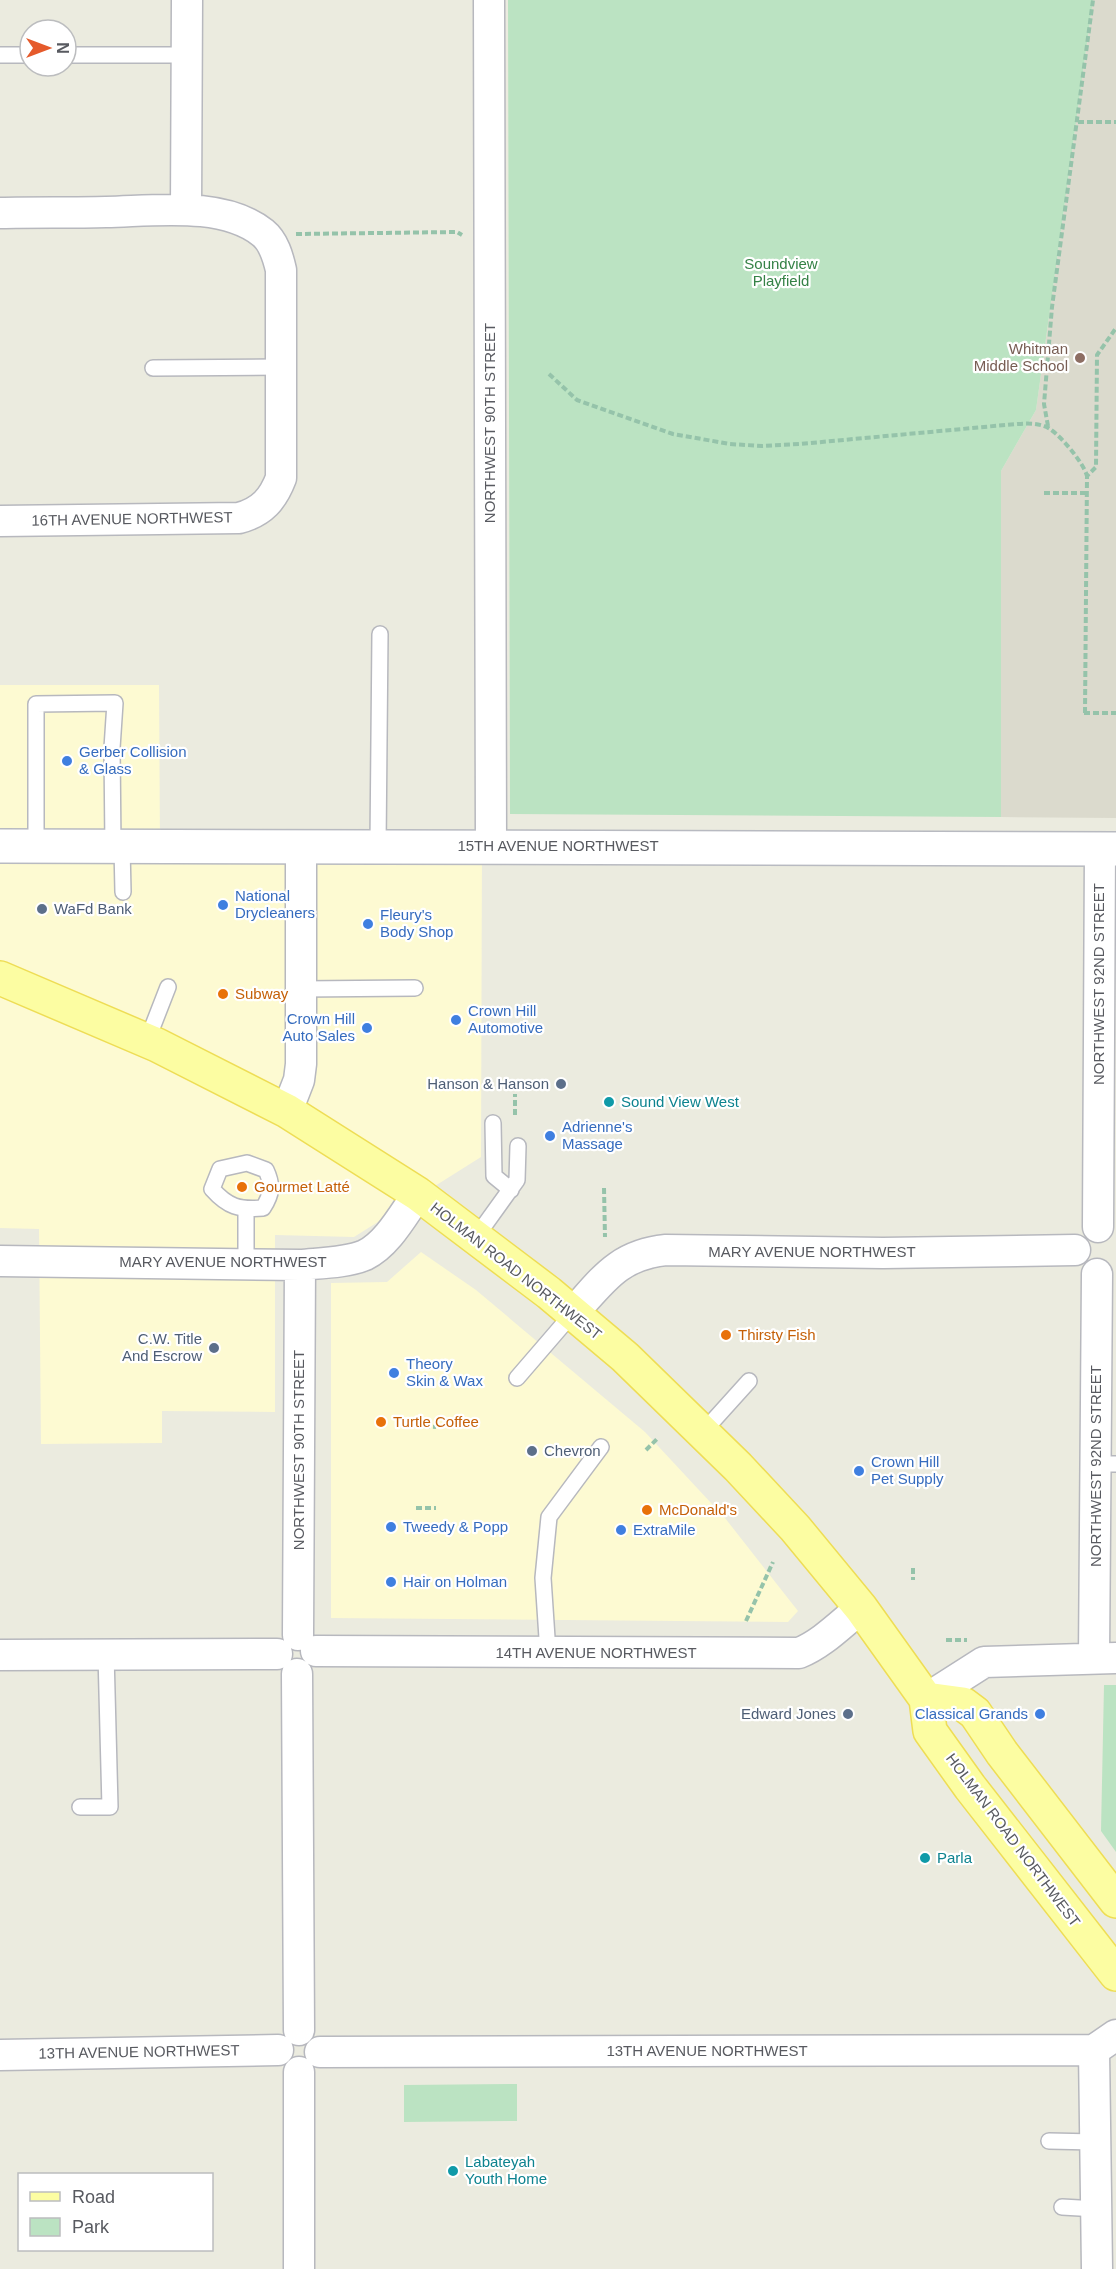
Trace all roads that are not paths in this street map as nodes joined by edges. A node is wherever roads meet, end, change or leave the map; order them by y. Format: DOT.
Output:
graph roads {
  1 [pos="187,0"];
  2 [pos="489,0"];
  3 [pos="186,54"];
  4 [pos="0,55"];
  5 [pos="18,55"];
  6 [pos="78,55"];
  7 [pos="186,210"];
  8 [pos="0,213"];
  9 [pos="281,367"];
  10 [pos="153,368"];
  11 [pos="0,521"];
  12 [pos="380,634"];
  13 [pos="0,846"];
  14 [pos="36,846"];
  15 [pos="301,846"];
  16 [pos="378,846"];
  17 [pos="490,846"];
  18 [pos="118,847"];
  19 [pos="1108,849"];
  20 [pos="123,891"];
  21 [pos="0,978"];
  22 [pos="168,987"];
  23 [pos="415,988"];
  24 [pos="301,989"];
  25 [pos="147,1041"];
  26 [pos="286,1111"];
  27 [pos="493,1123"];
  28 [pos="518,1146"];
  29 [pos="511,1190"];
  30 [pos="418,1194"];
  31 [pos="246,1210"];
  32 [pos="1107,1231"];
  33 [pos="476,1237"];
  34 [pos="1075,1250"];
  35 [pos="0,1261"];
  36 [pos="246,1264"];
  37 [pos="300,1265"];
  38 [pos="1106,1270"];
  39 [pos="573,1312"];
  40 [pos="517,1378"];
  41 [pos="749,1381"];
  42 [pos="703,1432"];
  43 [pos="601,1447"];
  44 [pos="1106,1464"];
  45 [pos="861,1608"];
  46 [pos="548,1653"];
  47 [pos="0,1654"];
  48 [pos="106,1654"];
  49 [pos="297,1654"];
  50 [pos="1105,1658"];
  51 [pos="926,1699"];
  52 [pos="80,1807"];
  53 [pos="1116,1901"];
  54 [pos="1116,1974"];
  55 [pos="288,2040"];
  56 [pos="1105,2042"];
  57 [pos="320,2052"];
  58 [pos="0,2055"];
  59 [pos="299,2072"];
  60 [pos="1049,2141"];
  61 [pos="1095,2142"];
  62 [pos="1062,2207"];
  63 [pos="1096,2209"];
  64 [pos="299,2269"];
  65 [pos="1097,2269"];
  1 -- 3 [label="street"];
  2 -- 17 [label="street, NORTHWEST 90TH STREET"];
  3 -- 6 [label="lane"];
  3 -- 7 [label="street"];
  4 -- 5 [label="lane"];
  7 -- 8 [label="street"];
  7 -- 9 [label="street"];
  9 -- 10 [label="lane"];
  9 -- 11 [label="street, 16TH AVENUE NORTHWEST"];
  12 -- 16 [label="lane"];
  13 -- 14 [label="main road, 15TH AVENUE NORTHWEST"];
  14 -- 18 [label="main road, 15TH AVENUE NORTHWEST"];
  14 -- 18 [label="lane"];
  15 -- 16 [label="main road, 15TH AVENUE NORTHWEST"];
  15 -- 18 [label="main road, 15TH AVENUE NORTHWEST"];
  15 -- 24 [label="street"];
  16 -- 17 [label="main road, 15TH AVENUE NORTHWEST"];
  17 -- 19 [label="main road, 15TH AVENUE NORTHWEST"];
  18 -- 20 [label="lane"];
  19 -- 32 [label="street, NORTHWEST 92ND STREET"];
  21 -- 25 [label="main road, HOLMAN ROAD NORTHWEST"];
  22 -- 25 [label="lane"];
  23 -- 24 [label="lane"];
  24 -- 26 [label="street"];
  25 -- 26 [label="main road, HOLMAN ROAD NORTHWEST"];
  26 -- 30 [label="main road, HOLMAN ROAD NORTHWEST"];
  27 -- 29 [label="lane"];
  28 -- 29 [label="lane"];
  29 -- 33 [label="lane"];
  30 -- 33 [label="main road, HOLMAN ROAD NORTHWEST"];
  30 -- 37 [label="street, MARY AVENUE NORTHWEST"];
  31 -- 36 [label="lane"];
  32 -- 34 [label="street"];
  33 -- 39 [label="main road, HOLMAN ROAD NORTHWEST"];
  34 -- 38 [label="street"];
  34 -- 39 [label="street, MARY AVENUE NORTHWEST"];
  35 -- 36 [label="street, MARY AVENUE NORTHWEST"];
  36 -- 37 [label="street, MARY AVENUE NORTHWEST"];
  37 -- 49 [label="street, NORTHWEST 90TH STREET"];
  38 -- 44 [label="street, NORTHWEST 92ND STREET"];
  39 -- 40 [label="lane"];
  39 -- 42 [label="main road, HOLMAN ROAD NORTHWEST"];
  41 -- 42 [label="lane"];
  42 -- 45 [label="main road, HOLMAN ROAD NORTHWEST"];
  43 -- 46 [label="lane"];
  44 -- 50 [label="street, NORTHWEST 92ND STREET"];
  45 -- 46 [label="street, 14TH AVENUE NORTHWEST"];
  45 -- 51 [label="main road, HOLMAN ROAD NORTHWEST"];
  46 -- 49 [label="street, 14TH AVENUE NORTHWEST"];
  47 -- 48 [label="street, 14TH AVENUE NORTHWEST"];
  48 -- 49 [label="street, 14TH AVENUE NORTHWEST"];
  48 -- 52 [label="lane"];
  49 -- 55 [label="street, NORTHWEST 90TH STREET"];
  50 -- 51 [label="street"];
  51 -- 53 [label="main road"];
  51 -- 54 [label="main road, HOLMAN ROAD NORTHWEST"];
  55 -- 57 [label="street"];
  55 -- 58 [label="street, 13TH AVENUE NORTHWEST"];
  55 -- 59 [label="street"];
  56 -- 57 [label="street, 13TH AVENUE NORTHWEST"];
  56 -- 61 [label="street"];
  57 -- 59 [label="street"];
  59 -- 64 [label="street"];
  60 -- 61 [label="lane"];
  61 -- 63 [label="street"];
  62 -- 63 [label="lane"];
  63 -- 65 [label="street"];
}
